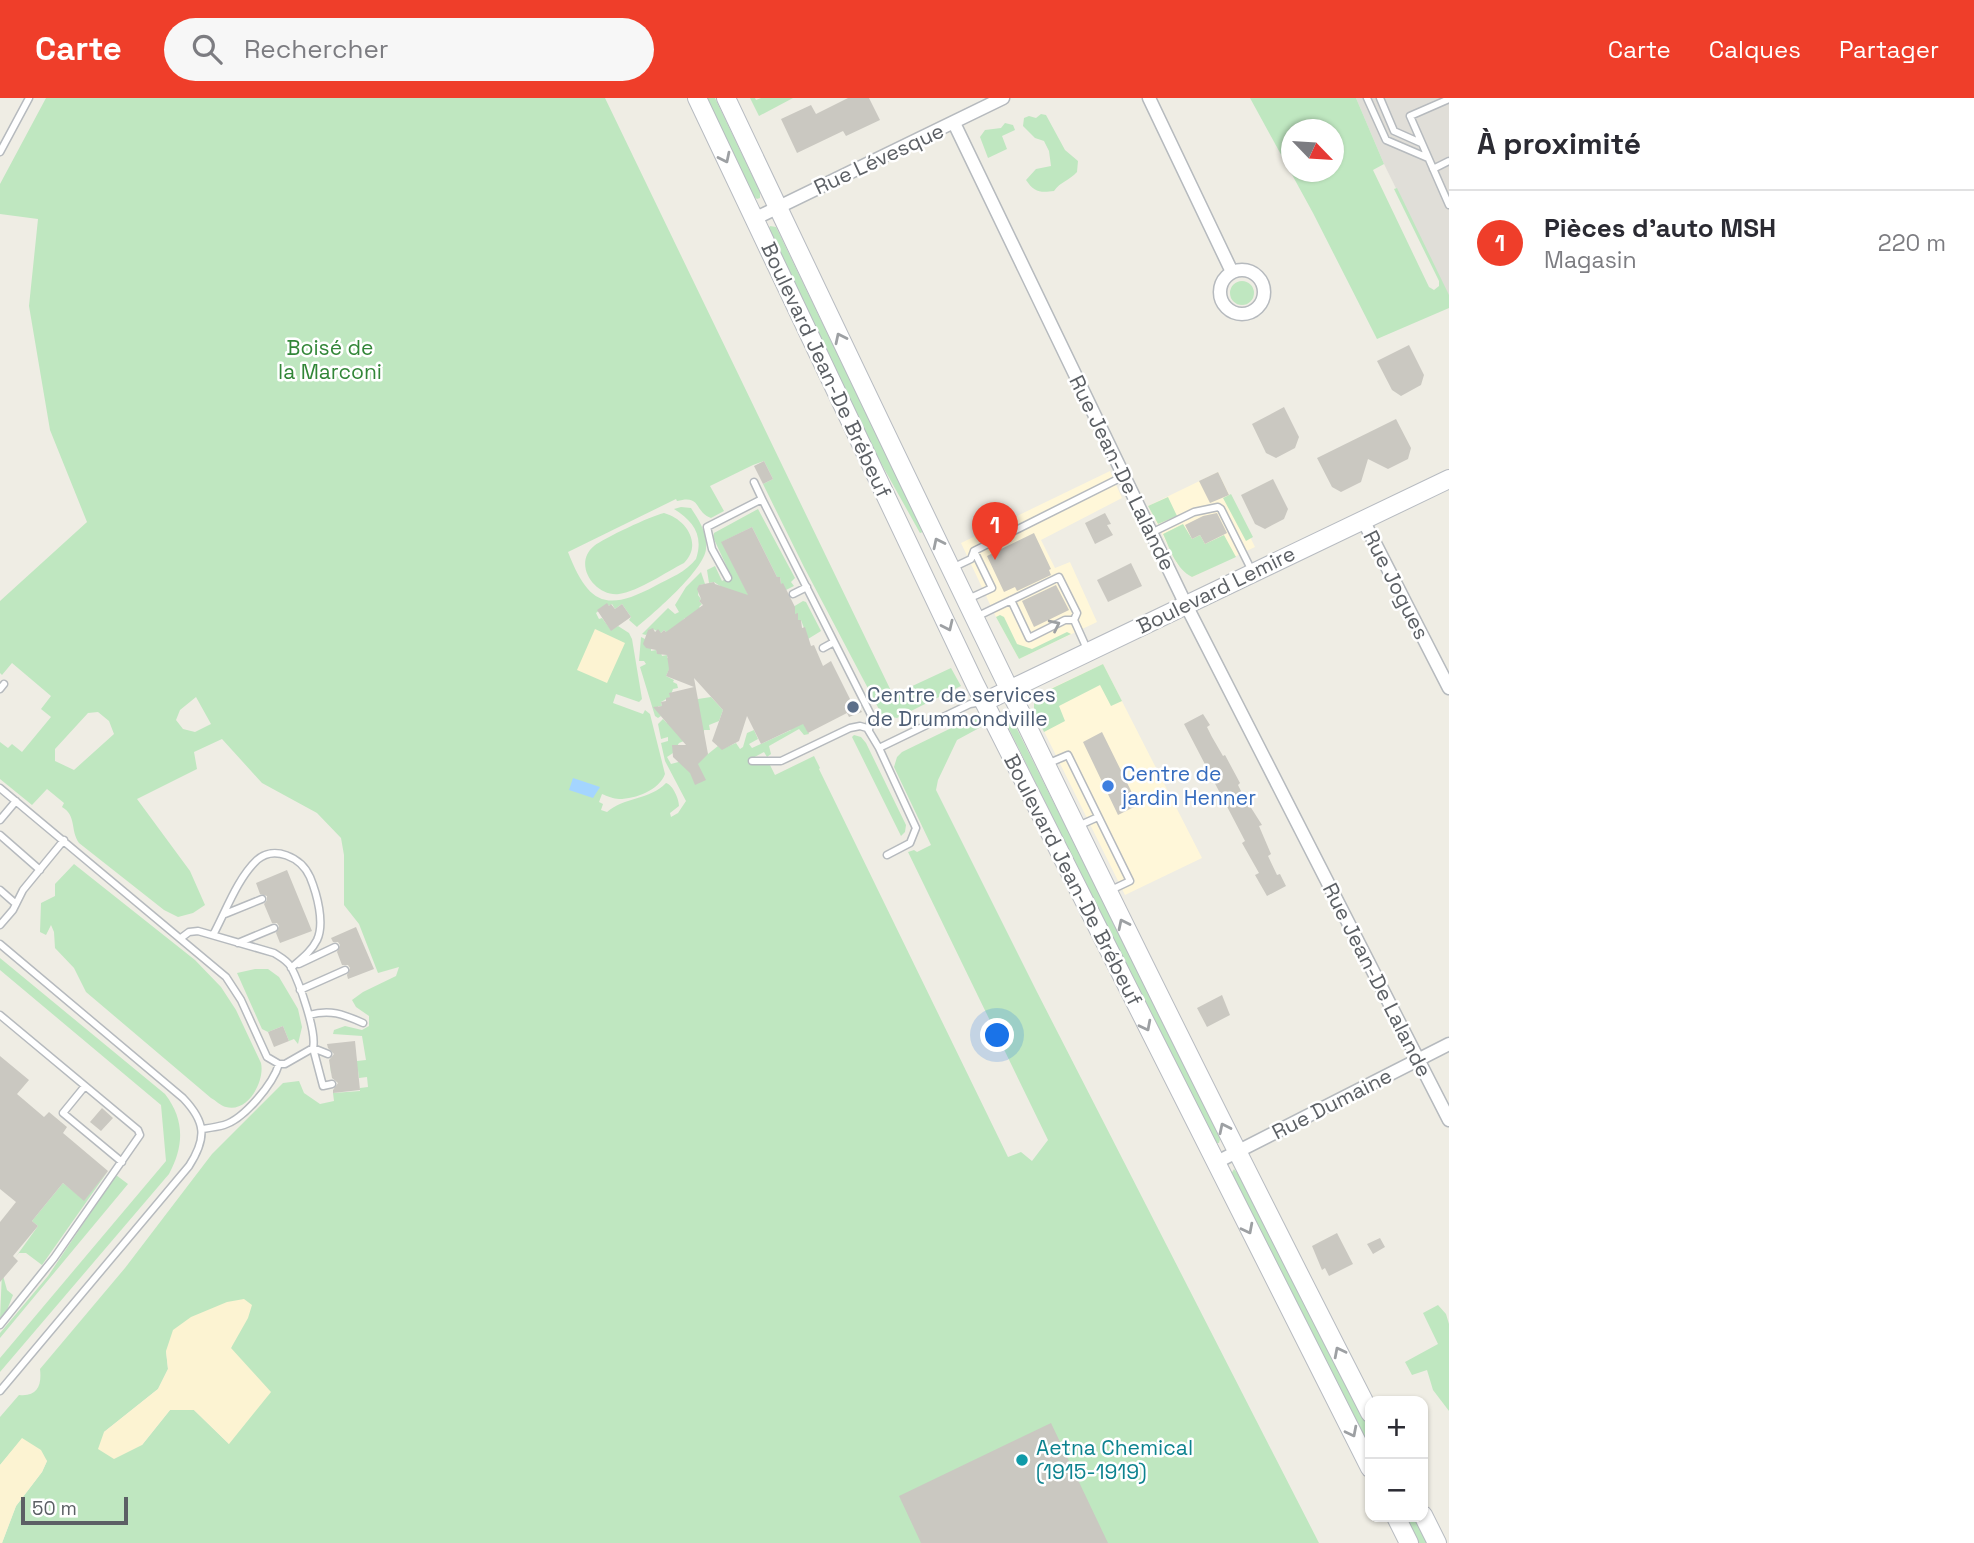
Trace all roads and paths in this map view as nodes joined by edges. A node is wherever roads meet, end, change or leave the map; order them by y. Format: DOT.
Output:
graph roads {
  1 [pos="29,98"];
  2 [pos="697,98"];
  3 [pos="726,98"];
  4 [pos="1003,98"];
  5 [pos="1149,98"];
  6 [pos="1367,98"];
  7 [pos="1380,98"];
  8 [pos="1449,99"];
  9 [pos="954,123"];
  10 [pos="1421,143"];
  11 [pos="0,152"];
  12 [pos="1428,158"];
  13 [pos="1449,161"];
  14 [pos="1433,169"];
  15 [pos="1449,205"];
  16 [pos="778,207"];
  17 [pos="754,219"];
  18 [pos="1232,272"];
  19 [pos="1124,476"];
  20 [pos="1449,479"];
  21 [pos="754,482"];
  22 [pos="762,499"];
  23 [pos="1217,501"];
  24 [pos="1221,509"];
  25 [pos="1363,520"];
  26 [pos="1151,533"];
  27 [pos="974,551"];
  28 [pos="951,568"];
  29 [pos="1253,573"];
  30 [pos="727,578"];
  31 [pos="807,587"];
  32 [pos="793,594"];
  33 [pos="966,600"];
  34 [pos="1011,600"];
  35 [pos="1186,605"];
  36 [pos="975,618"];
  37 [pos="1074,620"];
  38 [pos="834,642"];
  39 [pos="823,648"];
  40 [pos="1088,652"];
  41 [pos="1449,688"];
  42 [pos="1009,690"];
  43 [pos="984,702"];
  44 [pos="869,730"];
  45 [pos="879,748"];
  46 [pos="752,761"];
  47 [pos="1045,765"];
  48 [pos="0,788"];
  49 [pos="16,801"];
  50 [pos="1098,817"];
  51 [pos="0,820"];
  52 [pos="1076,827"];
  53 [pos="0,835"];
  54 [pos="64,840"];
  55 [pos="887,855"];
  56 [pos="40,870"];
  57 [pos="0,890"];
  58 [pos="1108,891"];
  59 [pos="262,899"];
  60 [pos="16,904"];
  61 [pos="224,914"];
  62 [pos="0,925"];
  63 [pos="274,928"];
  64 [pos="213,935"];
  65 [pos="181,938"];
  66 [pos="238,943"];
  67 [pos="0,944"];
  68 [pos="335,947"];
  69 [pos="291,968"];
  70 [pos="345,970"];
  71 [pos="300,990"];
  72 [pos="0,1015"];
  73 [pos="309,1015"];
  74 [pos="363,1023"];
  75 [pos="1449,1044"];
  76 [pos="313,1048"];
  77 [pos="328,1054"];
  78 [pos="1418,1060"];
  79 [pos="279,1064"];
  80 [pos="332,1084"];
  81 [pos="85,1086"];
  82 [pos="1449,1120"];
  83 [pos="202,1129"];
  84 [pos="1236,1152"];
  85 [pos="122,1162"];
  86 [pos="1215,1163"];
  87 [pos="0,1325"];
  88 [pos="0,1391"];
  89 [pos="1365,1403"];
  90 [pos="1365,1459"];
  91 [pos="1398,1522"];
  92 [pos="1426,1522"];
  93 [pos="1409,1543"];
  94 [pos="1437,1543"];
  1 -- 11 [label="lane"];
  2 -- 17 [label="main road, Boulevard Jean-De Brébeuf, one-way"];
  3 -- 16 [label="main road, Boulevard Jean-De Brébeuf"];
  4 -- 9 [label="street, Rue Lévesque"];
  5 -- 18 [label="street"];
  6 -- 12 [label="lane"];
  7 -- 10 [label="lane"];
  8 -- 10 [label="lane"];
  9 -- 16 [label="street, Rue Lévesque"];
  9 -- 19 [label="street, Rue Jean-De Lalande"];
  10 -- 12 [label="lane"];
  12 -- 14 [label="lane"];
  13 -- 14 [label="lane"];
  14 -- 15 [label="lane"];
  16 -- 17 [label="street, Rue Lévesque"];
  28 -- 16 [label="main road, Boulevard Jean-De Brébeuf, one-way"];
  17 -- 43 [label="main road, Boulevard Jean-De Brébeuf, one-way"];
  19 -- 26 [label="street, Rue Jean-De Lalande"];
  19 -- 27 [label="lane"];
  20 -- 25 [label="main road, Boulevard Lemire"];
  21 -- 22 [label="lane"];
  22 -- 30 [label="lane"];
  22 -- 31 [label="lane"];
  23 -- 24 [label="lane"];
  24 -- 26 [label="lane"];
  24 -- 29 [label="lane"];
  25 -- 29 [label="main road, Boulevard Lemire"];
  25 -- 41 [label="street, Rue Jogues"];
  26 -- 35 [label="street, Rue Jean-De Lalande"];
  27 -- 28 [label="lane"];
  27 -- 33 [label="lane"];
  28 -- 33 [label="main road, Boulevard Jean-De Brébeuf"];
  29 -- 35 [label="main road, Boulevard Lemire"];
  31 -- 32 [label="lane"];
  31 -- 38 [label="lane"];
  33 -- 36 [label="main road, Boulevard Jean-De Brébeuf"];
  34 -- 36 [label="lane"];
  34 -- 37 [label="lane, one-way"];
  34 -- 37 [label="lane"];
  35 -- 40 [label="main road, Boulevard Lemire"];
  35 -- 78 [label="street, Rue Jean-De Lalande"];
  36 -- 42 [label="main road, Boulevard Jean-De Brébeuf"];
  37 -- 40 [label="lane"];
  38 -- 39 [label="lane"];
  38 -- 44 [label="lane"];
  40 -- 42 [label="main road, Boulevard Lemire"];
  42 -- 43 [label="main road, Boulevard Lemire"];
  42 -- 47 [label="main road, Boulevard Jean-De Brébeuf"];
  43 -- 45 [label="lane"];
  43 -- 86 [label="main road, Boulevard Jean-De Brébeuf, one-way"];
  44 -- 45 [label="lane"];
  44 -- 46 [label="lane"];
  45 -- 55 [label="lane"];
  47 -- 50 [label="lane"];
  47 -- 52 [label="main road, Boulevard Jean-De Brébeuf"];
  48 -- 49 [label="lane"];
  49 -- 51 [label="lane"];
  49 -- 54 [label="lane"];
  50 -- 52 [label="lane"];
  50 -- 58 [label="lane"];
  52 -- 58 [label="main road, Boulevard Jean-De Brébeuf"];
  53 -- 56 [label="lane"];
  54 -- 56 [label="lane"];
  54 -- 65 [label="lane"];
  56 -- 60 [label="lane"];
  57 -- 60 [label="lane"];
  84 -- 58 [label="main road, Boulevard Jean-De Brébeuf, one-way"];
  59 -- 61 [label="lane"];
  60 -- 62 [label="lane"];
  61 -- 64 [label="lane"];
  61 -- 69 [label="lane"];
  63 -- 66 [label="lane"];
  64 -- 65 [label="lane"];
  64 -- 66 [label="lane"];
  65 -- 79 [label="lane"];
  66 -- 69 [label="lane"];
  67 -- 83 [label="lane"];
  68 -- 69 [label="lane"];
  69 -- 71 [label="lane"];
  70 -- 71 [label="lane"];
  71 -- 73 [label="lane"];
  72 -- 81 [label="lane"];
  73 -- 74 [label="lane"];
  73 -- 76 [label="lane"];
  75 -- 78 [label="street, Rue Dumaine"];
  76 -- 77 [label="lane"];
  76 -- 79 [label="lane"];
  76 -- 80 [label="lane"];
  78 -- 82 [label="street, Rue Jean-De Lalande"];
  78 -- 84 [label="street, Rue Dumaine"];
  79 -- 83 [label="lane"];
  81 -- 85 [label="lane"];
  81 -- 85 [label="lane"];
  83 -- 88 [label="lane"];
  84 -- 86 [label="street, Rue Dumaine"];
  89 -- 84 [label="main road, Boulevard Jean-De Brébeuf, one-way"];
  85 -- 87 [label="lane"];
  86 -- 90 [label="main road, Boulevard Jean-De Brébeuf, one-way"];
  91 -- 93 [label="main road"];
  92 -- 94 [label="main road"];
}
